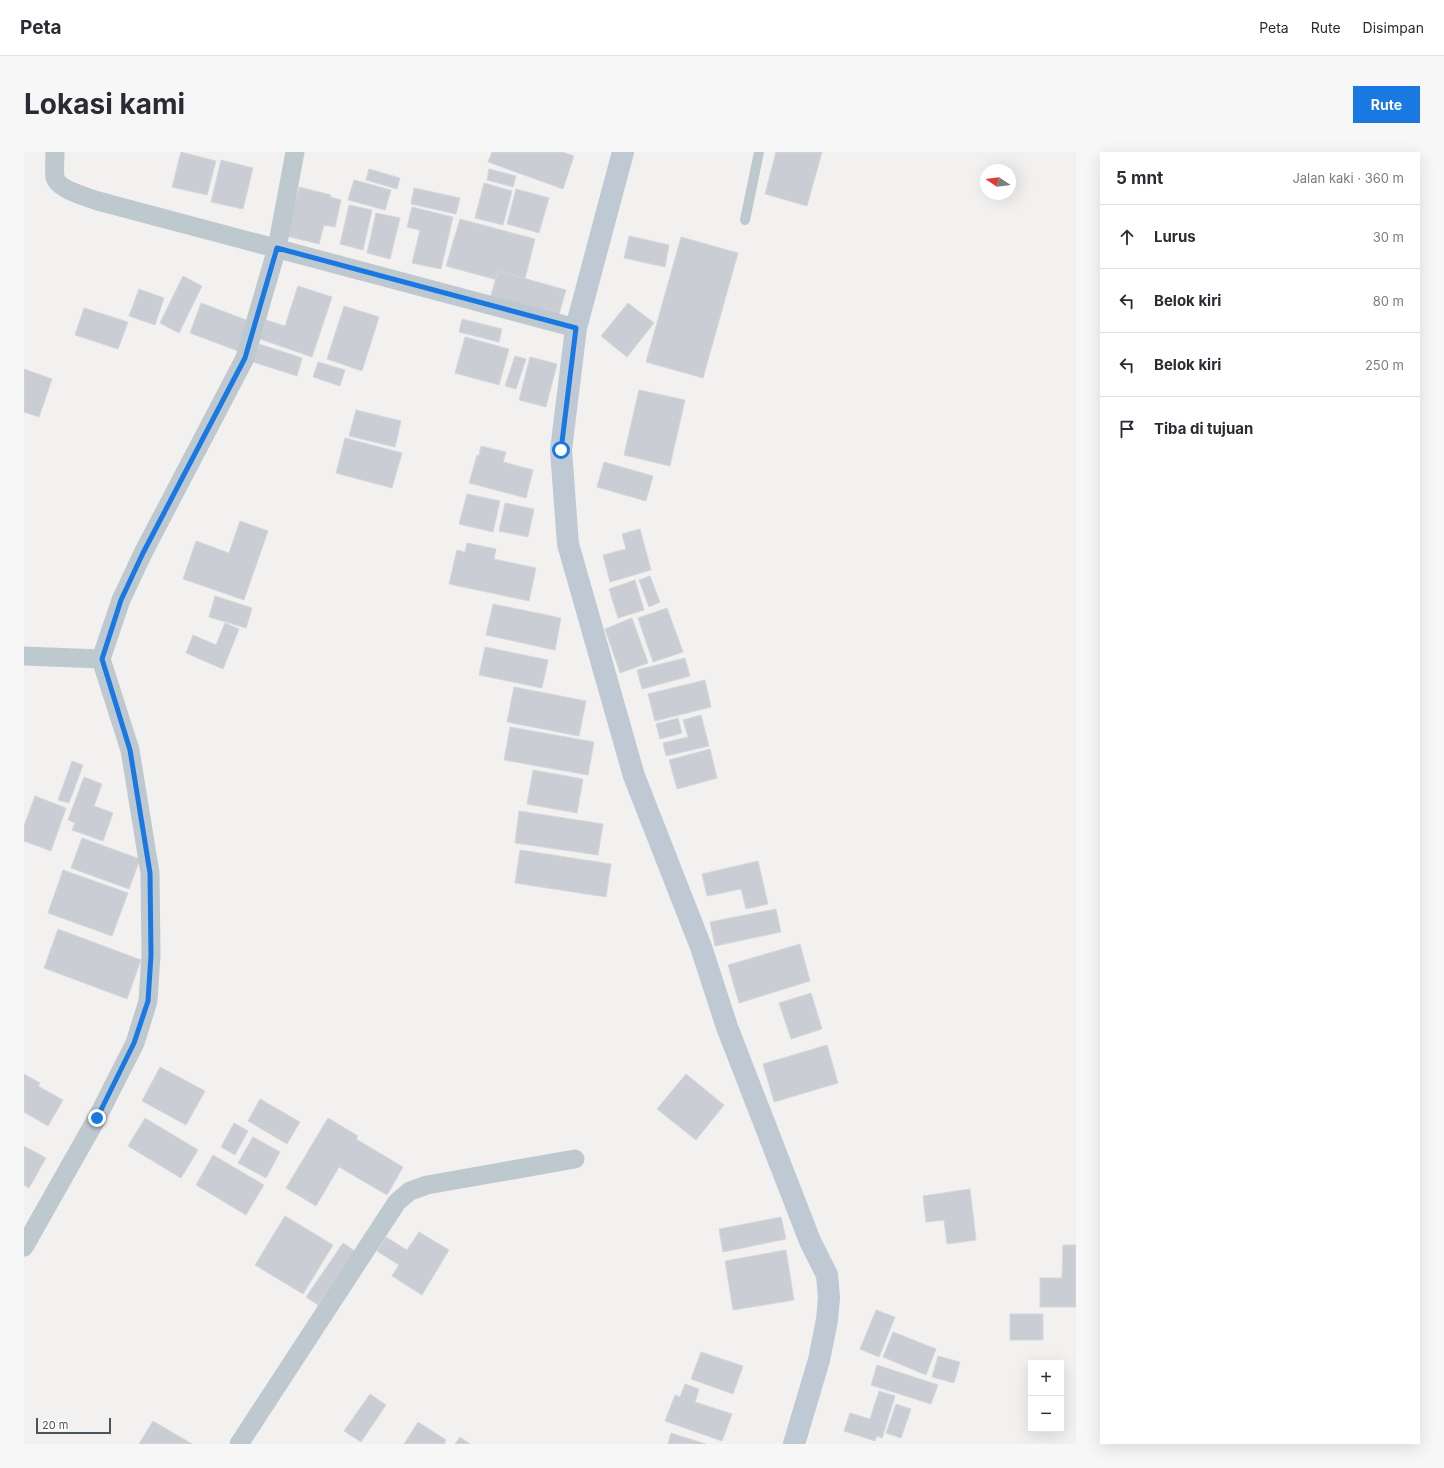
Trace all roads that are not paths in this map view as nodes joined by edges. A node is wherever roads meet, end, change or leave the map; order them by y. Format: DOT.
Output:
graph roads {
  1 [pos="55,152"];
  2 [pos="295,152"];
  3 [pos="623,152"];
  4 [pos="759,152"];
  5 [pos="745,220"];
  6 [pos="277,248"];
  7 [pos="576,328"];
  8 [pos="24,656"];
  9 [pos="102,659"];
  10 [pos="575,1159"];
  11 [pos="24,1247"];
  12 [pos="239,1444"];
  13 [pos="794,1444"];
  1 -- 6 [label="street"];
  2 -- 6 [label="street"];
  3 -- 7 [label="street"];
  4 -- 5 [label="lane"];
  6 -- 7 [label="street"];
  6 -- 9 [label="street"];
  7 -- 13 [label="street"];
  8 -- 9 [label="street"];
  9 -- 11 [label="street"];
  10 -- 12 [label="street"];
}
